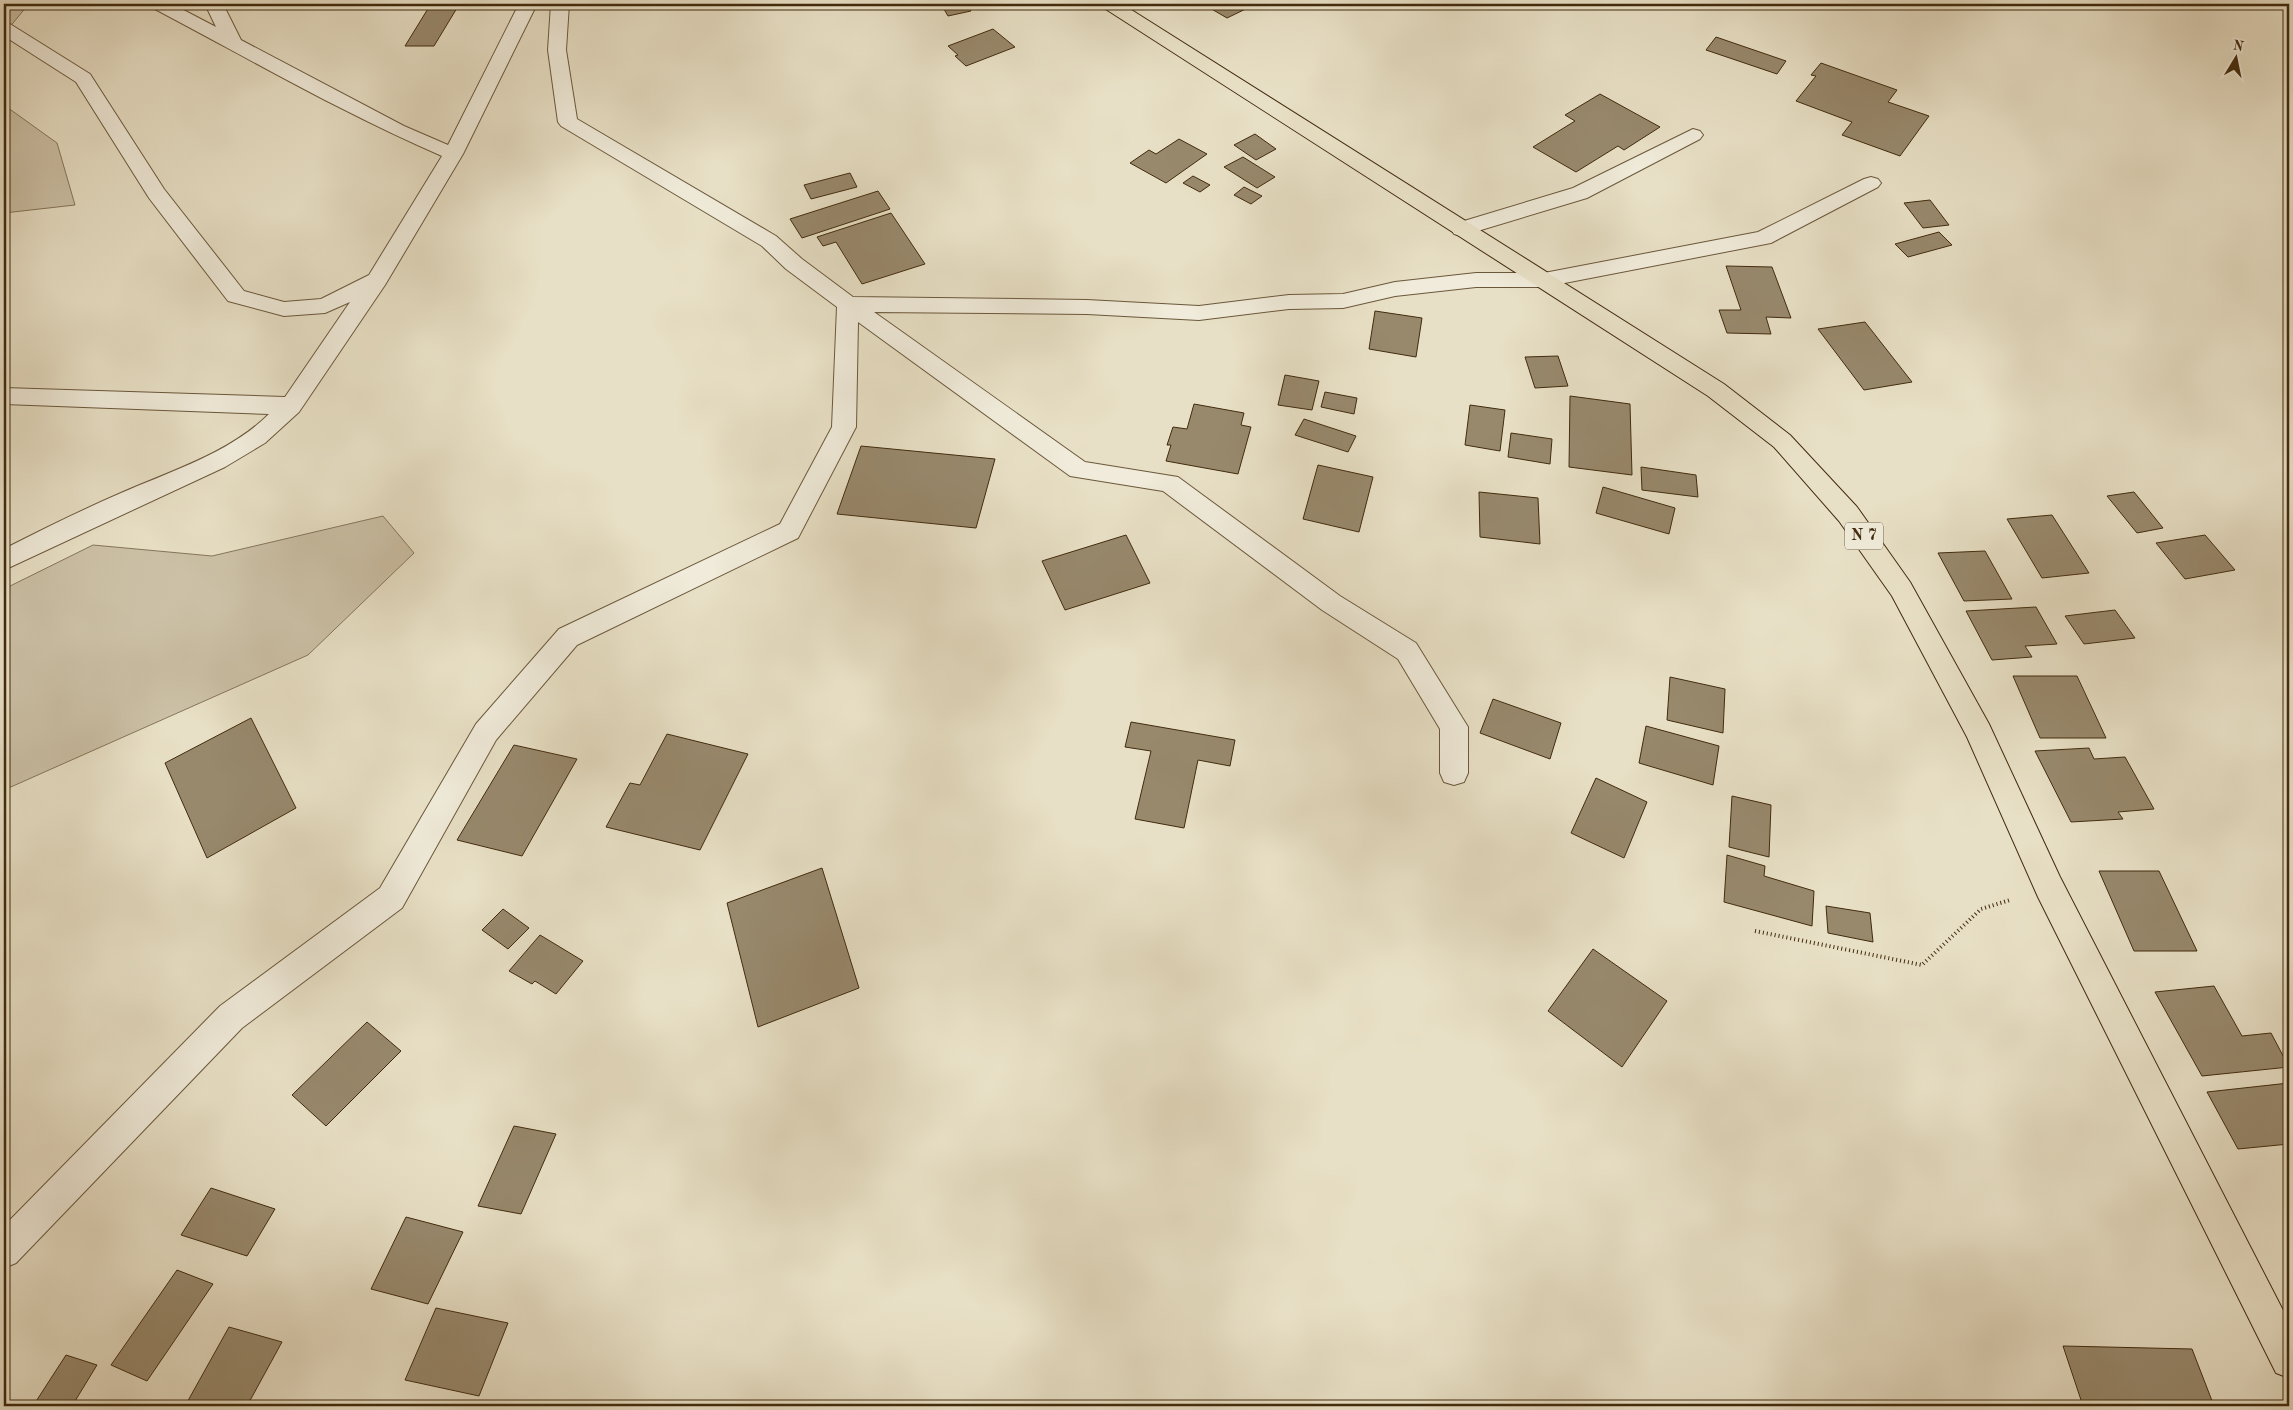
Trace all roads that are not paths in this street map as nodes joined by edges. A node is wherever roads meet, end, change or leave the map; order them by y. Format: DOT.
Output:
graph roads {
  1 [pos="159,4"];
  2 [pos="214,4"];
  3 [pos="528,4"];
  4 [pos="560,4"];
  5 [pos="1110,4"];
  6 [pos="4,28"];
  7 [pos="234,45"];
  8 [pos="1693,135"];
  9 [pos="453,154"];
  10 [pos="1871,183"];
  11 [pos="1460,229"];
  12 [pos="377,280"];
  13 [pos="1544,280"];
  14 [pos="848,304"];
  15 [pos="4,396"];
  16 [pos="291,406"];
  17 [pos="4,560"];
  18 [pos="1454,773"];
  19 [pos="4,1251"];
  20 [pos="2289,1360"];
  1 -- 7 [label="street"];
  2 -- 7 [label="street"];
  3 -- 9 [label="street"];
  4 -- 14 [label="street"];
  5 -- 11 [label="main road, N 7"];
  6 -- 12 [label="street"];
  7 -- 9 [label="street"];
  8 -- 11 [label="street"];
  9 -- 12 [label="street"];
  10 -- 13 [label="street"];
  11 -- 13 [label="main road, N 7"];
  12 -- 16 [label="street"];
  13 -- 14 [label="street"];
  13 -- 20 [label="main road, N 7"];
  14 -- 18 [label="street"];
  14 -- 19 [label="street"];
  15 -- 16 [label="street"];
  16 -- 17 [label="street"];
}
